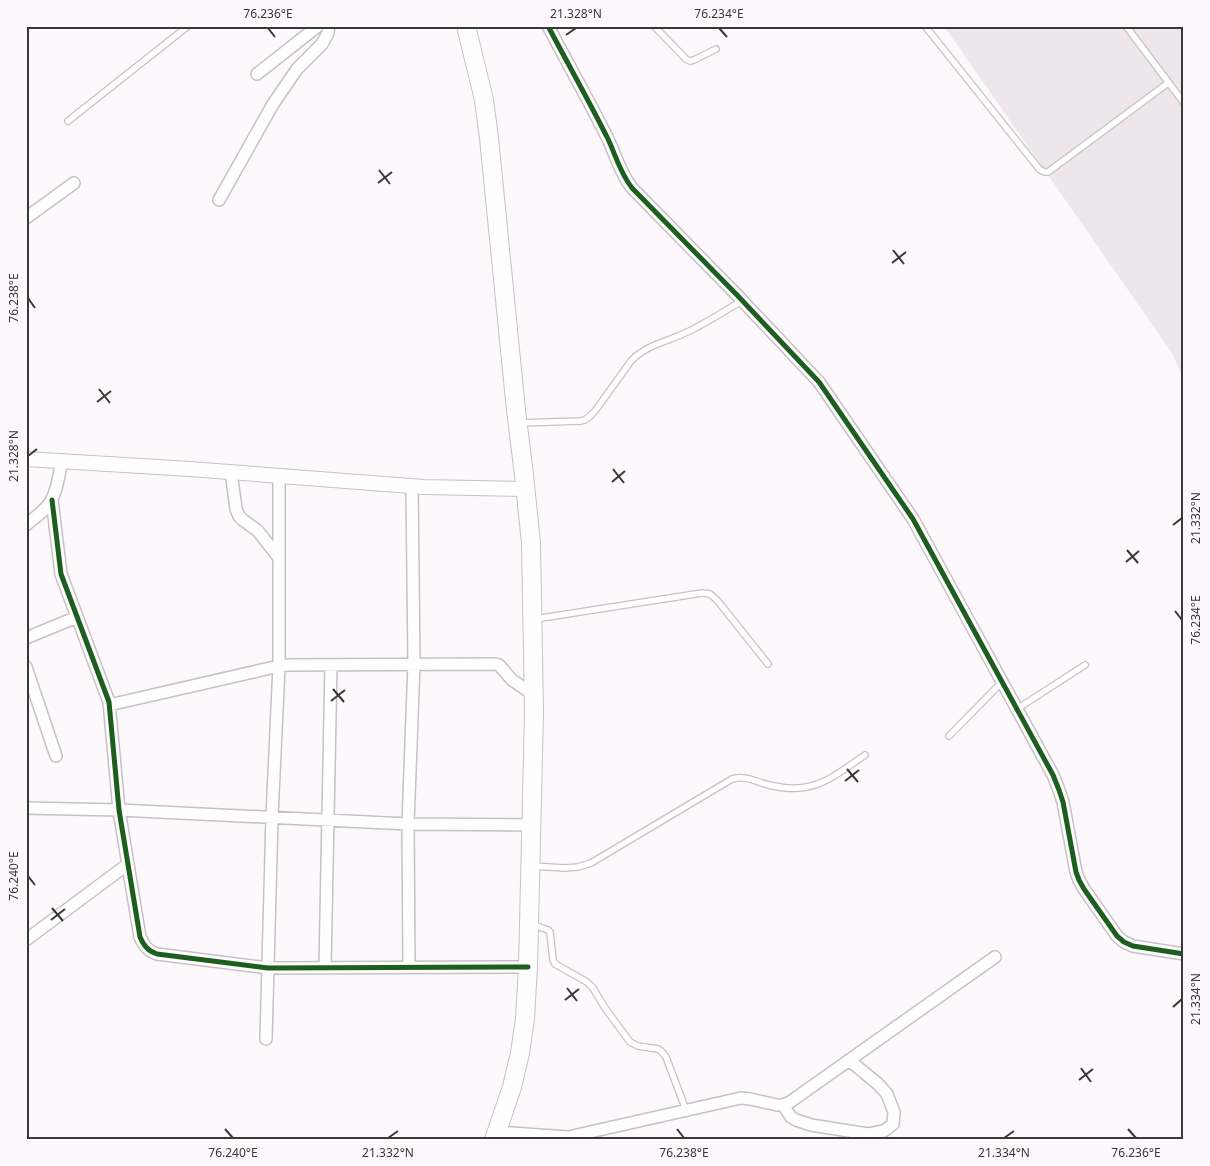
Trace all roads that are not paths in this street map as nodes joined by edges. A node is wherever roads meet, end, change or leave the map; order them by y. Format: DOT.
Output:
graph roads {
  1 [pos="188,26"];
  2 [pos="318,26"];
  3 [pos="329,26"];
  4 [pos="466,26"];
  5 [pos="548,26"];
  6 [pos="654,26"];
  7 [pos="925,26"];
  8 [pos="1126,26"];
  9 [pos="716,49"];
  10 [pos="257,74"];
  11 [pos="1168,83"];
  12 [pos="1184,103"];
  13 [pos="68,121"];
  14 [pos="74,183"];
  15 [pos="218,200"];
  16 [pos="26,218"];
  17 [pos="742,301"];
  18 [pos="518,423"];
  19 [pos="26,459"];
  20 [pos="62,460"];
  21 [pos="231,472"];
  22 [pos="279,476"];
  23 [pos="412,486"];
  24 [pos="526,489"];
  25 [pos="52,500"];
  26 [pos="26,524"];
  27 [pos="279,558"];
  28 [pos="77,617"];
  29 [pos="533,619"];
  30 [pos="26,638"];
  31 [pos="414,664"];
  32 [pos="768,664"];
  33 [pos="332,665"];
  34 [pos="1085,665"];
  35 [pos="279,666"];
  36 [pos="26,667"];
  37 [pos="1002,682"];
  38 [pos="534,695"];
  39 [pos="109,705"];
  40 [pos="1017,709"];
  41 [pos="949,736"];
  42 [pos="865,755"];
  43 [pos="56,756"];
  44 [pos="26,808"];
  45 [pos="119,810"];
  46 [pos="272,817"];
  47 [pos="328,820"];
  48 [pos="408,824"];
  49 [pos="531,825"];
  50 [pos="128,864"];
  51 [pos="530,866"];
  52 [pos="529,923"];
  53 [pos="26,940"];
  54 [pos="1184,954"];
  55 [pos="996,957"];
  56 [pos="528,966"];
  57 [pos="325,967"];
  58 [pos="409,967"];
  59 [pos="268,968"];
  60 [pos="266,1039"];
  61 [pos="849,1060"];
  62 [pos="783,1105"];
  63 [pos="686,1110"];
  64 [pos="495,1136"];
  1 -- 13 [label="lane"];
  2 -- 10 [label="street"];
  3 -- 15 [label="street"];
  4 -- 18 [label="highway"];
  5 -- 17 [label="street"];
  6 -- 9 [label="lane"];
  7 -- 11 [label="lane"];
  8 -- 11 [label="lane"];
  11 -- 12 [label="lane"];
  14 -- 16 [label="street"];
  17 -- 18 [label="lane"];
  17 -- 37 [label="street"];
  18 -- 24 [label="highway"];
  19 -- 20 [label="street"];
  20 -- 21 [label="street"];
  20 -- 25 [label="street"];
  21 -- 22 [label="street"];
  21 -- 27 [label="street"];
  22 -- 23 [label="street"];
  22 -- 27 [label="street"];
  23 -- 24 [label="street"];
  23 -- 31 [label="street"];
  24 -- 29 [label="highway"];
  25 -- 26 [label="street"];
  25 -- 28 [label="street"];
  27 -- 35 [label="street"];
  28 -- 30 [label="street"];
  28 -- 39 [label="street"];
  29 -- 32 [label="lane"];
  29 -- 38 [label="highway"];
  31 -- 33 [label="street"];
  31 -- 38 [label="street"];
  31 -- 48 [label="street"];
  33 -- 35 [label="street"];
  33 -- 47 [label="street"];
  34 -- 40 [label="lane"];
  35 -- 39 [label="street"];
  35 -- 46 [label="street"];
  36 -- 43 [label="street"];
  37 -- 40 [label="street"];
  37 -- 41 [label="lane"];
  38 -- 49 [label="highway"];
  39 -- 45 [label="street"];
  40 -- 54 [label="street"];
  42 -- 51 [label="lane"];
  44 -- 45 [label="street"];
  45 -- 46 [label="street"];
  45 -- 50 [label="street"];
  46 -- 47 [label="street"];
  46 -- 59 [label="street"];
  47 -- 48 [label="street"];
  47 -- 57 [label="street"];
  48 -- 49 [label="street"];
  48 -- 58 [label="street"];
  49 -- 51 [label="highway"];
  50 -- 53 [label="street"];
  50 -- 59 [label="street"];
  51 -- 52 [label="highway"];
  52 -- 56 [label="highway"];
  52 -- 63 [label="lane"];
  55 -- 61 [label="street"];
  56 -- 58 [label="street"];
  56 -- 64 [label="highway"];
  57 -- 58 [label="street"];
  57 -- 59 [label="street"];
  59 -- 60 [label="street"];
  61 -- 62 [label="street"];
  61 -- 62 [label="street"];
  62 -- 63 [label="street"];
  63 -- 64 [label="street"];
}
